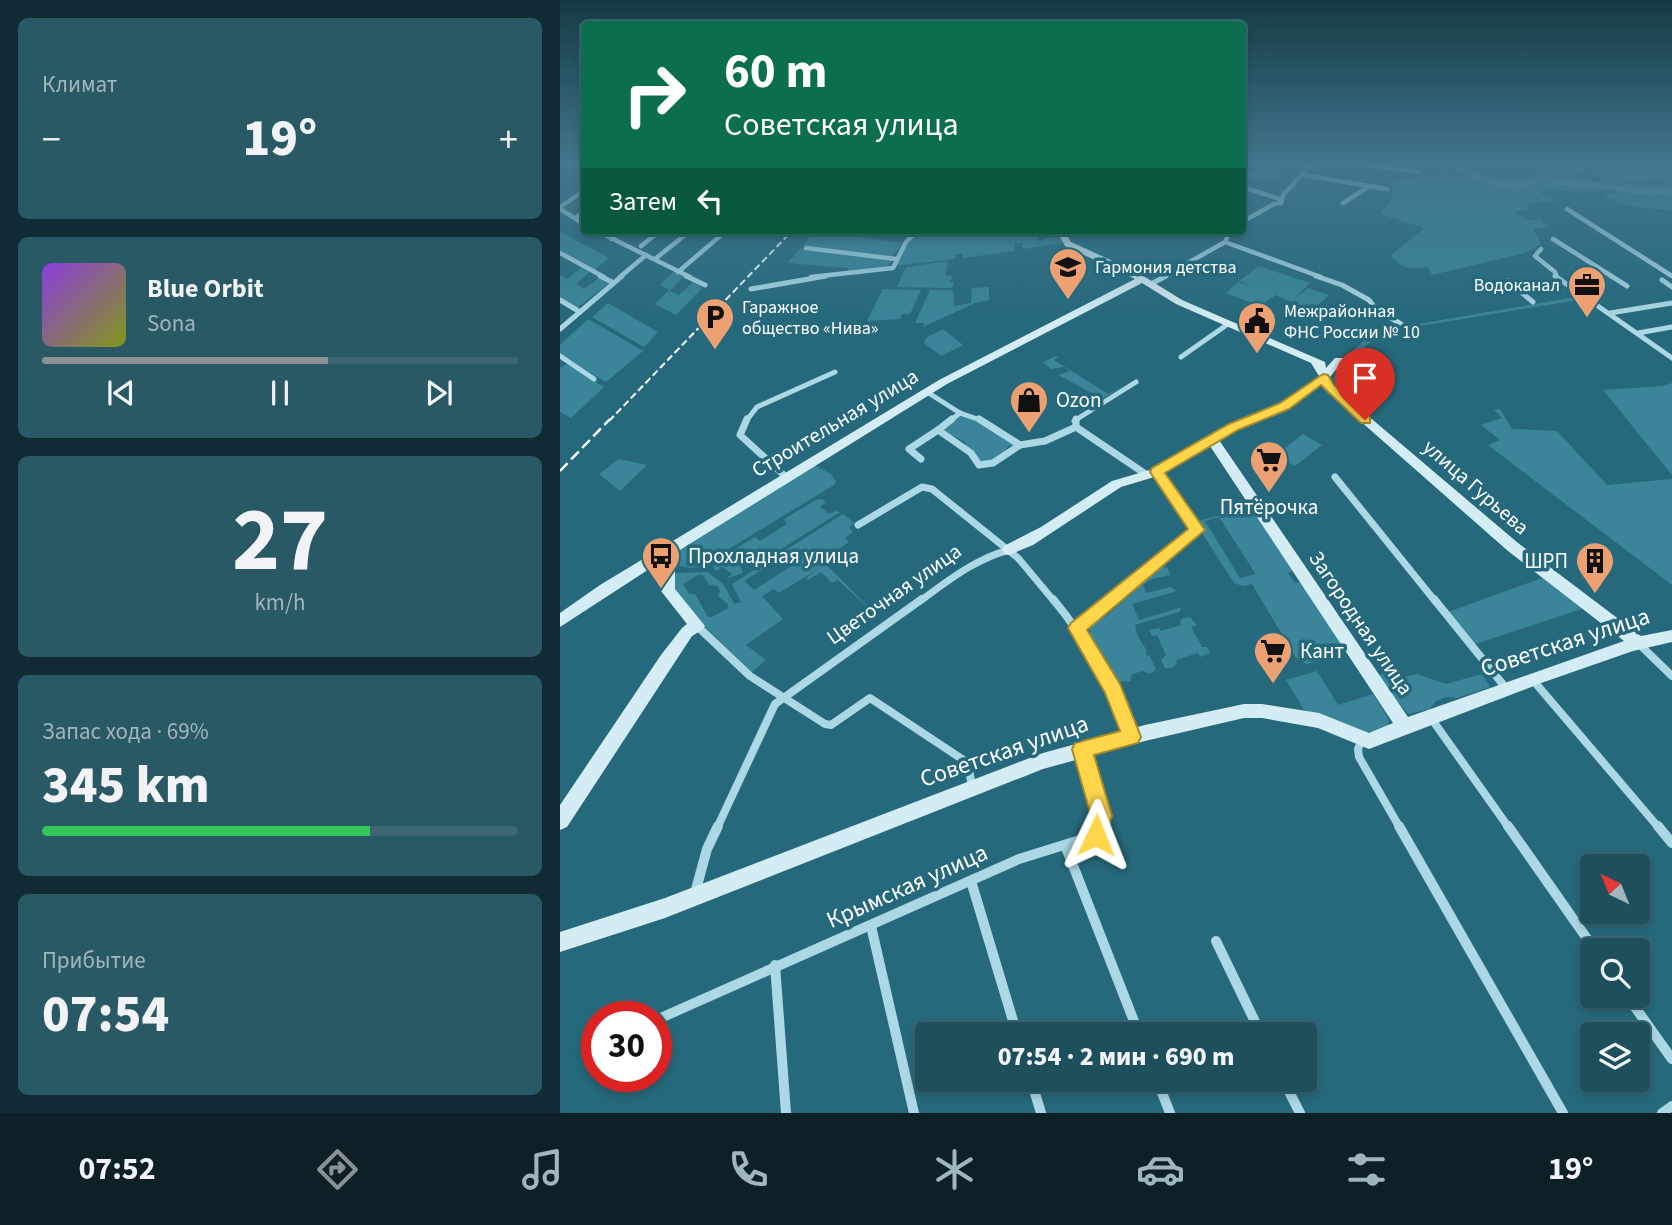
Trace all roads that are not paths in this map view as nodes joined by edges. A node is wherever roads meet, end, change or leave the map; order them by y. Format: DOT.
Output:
graph roads {
  1 [pos="569,214"];
  2 [pos="581,214"];
  3 [pos="1575,214"];
  4 [pos="575,218"];
  5 [pos="581,222"];
  6 [pos="604,235"];
  7 [pos="616,235"];
  8 [pos="655,235"];
  9 [pos="685,235"];
  10 [pos="721,235"];
  11 [pos="913,235"];
  12 [pos="1064,235"];
  13 [pos="1229,235"];
  14 [pos="611,239"];
  15 [pos="1553,239"];
  16 [pos="1225,242"];
  17 [pos="641,246"];
  18 [pos="806,248"];
  19 [pos="1541,249"];
  20 [pos="560,253"];
  21 [pos="646,256"];
  22 [pos="655,259"];
  23 [pos="896,259"];
  24 [pos="678,272"];
  25 [pos="1672,276"];
  26 [pos="1662,280"];
  27 [pos="1508,281"];
  28 [pos="612,282"];
  29 [pos="1146,282"];
  30 [pos="705,285"];
  31 [pos="1627,286"];
  32 [pos="1672,286"];
  33 [pos="751,289"];
  34 [pos="560,300"];
  35 [pos="1533,302"];
  36 [pos="1672,303"];
  37 [pos="580,312"];
  38 [pos="1609,313"];
  39 [pos="1228,324"];
  40 [pos="1401,324"];
  41 [pos="1672,327"];
  42 [pos="560,329"];
  43 [pos="1638,333"];
  44 [pos="560,356"];
  45 [pos="1181,357"];
  46 [pos="1671,357"];
  47 [pos="1315,362"];
  48 [pos="1331,369"];
  49 [pos="835,372"];
  50 [pos="594,379"];
  51 [pos="1136,382"];
  52 [pos="927,392"];
  53 [pos="961,413"];
  54 [pos="1076,427"];
  55 [pos="938,430"];
  56 [pos="1212,439"];
  57 [pos="1020,445"];
  58 [pos="921,460"];
  59 [pos="1150,473"];
  60 [pos="786,477"];
  61 [pos="1335,477"];
  62 [pos="858,525"];
  63 [pos="1009,550"];
  64 [pos="659,556"];
  65 [pos="560,621"];
  66 [pos="696,626"];
  67 [pos="1077,628"];
  68 [pos="1672,636"];
  69 [pos="1637,643"];
  70 [pos="1672,676"];
  71 [pos="1531,679"];
  72 [pos="1506,687"];
  73 [pos="782,698"];
  74 [pos="1429,715"];
  75 [pos="1404,726"];
  76 [pos="1132,737"];
  77 [pos="1362,740"];
  78 [pos="1082,749"];
  79 [pos="972,787"];
  80 [pos="560,821"];
  81 [pos="1672,843"];
  82 [pos="1065,845"];
  83 [pos="971,881"];
  84 [pos="695,897"];
  85 [pos="871,926"];
  86 [pos="1587,938"];
  87 [pos="1216,941"];
  88 [pos="560,942"];
  89 [pos="775,965"];
  90 [pos="1636,1008"];
  91 [pos="672,1013"];
  92 [pos="1013,1022"];
  93 [pos="1134,1022"];
  94 [pos="1255,1022"];
  95 [pos="1672,1059"];
  96 [pos="1035,1092"];
  97 [pos="1162,1092"];
  98 [pos="1289,1092"];
  99 [pos="1672,1106"];
  100 [pos="786,1113"];
  101 [pos="914,1113"];
  102 [pos="1041,1113"];
  103 [pos="1170,1113"];
  104 [pos="1300,1113"];
  105 [pos="1563,1113"];
  106 [pos="1662,1113"];
  1 -- 4 [label="street"];
  2 -- 4 [label="street"];
  3 -- 25 [label="street"];
  4 -- 5 [label="street"];
  6 -- 14 [label="street"];
  7 -- 14 [label="street"];
  8 -- 17 [label="street"];
  9 -- 22 [label="street"];
  10 -- 24 [label="street"];
  11 -- 23 [label="street"];
  12 -- 29 [label="street"];
  13 -- 16 [label="street"];
  14 -- 21 [label="street"];
  15 -- 31 [label="street"];
  16 -- 29 [label="street"];
  16 -- 40 [label="street"];
  18 -- 23 [label="street"];
  19 -- 38 [label="street"];
  20 -- 28 [label="street"];
  21 -- 22 [label="street"];
  21 -- 28 [label="street"];
  22 -- 24 [label="street"];
  23 -- 33 [label="street"];
  24 -- 30 [label="street"];
  26 -- 32 [label="street"];
  27 -- 35 [label="street"];
  28 -- 37 [label="street"];
  29 -- 39 [label="street"];
  29 -- 52 [label="street, Строительная улица"];
  34 -- 37 [label="street"];
  36 -- 38 [label="street"];
  37 -- 42 [label="street"];
  38 -- 43 [label="street"];
  39 -- 45 [label="street"];
  39 -- 47 [label="street"];
  41 -- 43 [label="street"];
  43 -- 46 [label="street"];
  44 -- 50 [label="street"];
  47 -- 48 [label="street"];
  47 -- 48 [label="street, улица Гурьева"];
  48 -- 56 [label="street, Цветочная улица"];
  48 -- 69 [label="street, улица Гурьева"];
  49 -- 60 [label="street"];
  51 -- 54 [label="street"];
  52 -- 53 [label="street"];
  52 -- 60 [label="street, Строительная улица"];
  53 -- 55 [label="street"];
  53 -- 57 [label="street"];
  54 -- 57 [label="street"];
  54 -- 59 [label="street"];
  55 -- 57 [label="street"];
  55 -- 58 [label="street"];
  56 -- 59 [label="street, Цветочная улица"];
  56 -- 75 [label="street, Загородная улица"];
  59 -- 63 [label="street, Цветочная улица"];
  59 -- 67 [label="street"];
  60 -- 64 [label="street, Строительная улица"];
  61 -- 72 [label="street"];
  62 -- 63 [label="street"];
  63 -- 67 [label="street"];
  63 -- 73 [label="street, Цветочная улица"];
  64 -- 65 [label="street, Строительная улица"];
  64 -- 66 [label="street"];
  66 -- 73 [label="street"];
  66 -- 80 [label="street"];
  67 -- 76 [label="street"];
  68 -- 69 [label="street, Советская улица"];
  69 -- 70 [label="street, улица Гурьева"];
  69 -- 71 [label="street, Советская улица"];
  71 -- 72 [label="street, Советская улица"];
  71 -- 81 [label="street"];
  72 -- 74 [label="street, Советская улица"];
  73 -- 79 [label="street"];
  73 -- 84 [label="street"];
  74 -- 75 [label="street, Советская улица"];
  74 -- 86 [label="street"];
  75 -- 77 [label="street, Советская улица"];
  76 -- 77 [label="street, Советская улица"];
  76 -- 78 [label="street, Советская улица"];
  77 -- 105 [label="street"];
  78 -- 79 [label="street, Советская улица"];
  78 -- 82 [label="street, Крымская улица"];
  79 -- 84 [label="street, Советская улица"];
  82 -- 83 [label="street, Крымская улица"];
  82 -- 93 [label="street"];
  83 -- 85 [label="street, Крымская улица"];
  83 -- 92 [label="street"];
  84 -- 88 [label="street, Советская улица"];
  85 -- 89 [label="street, Крымская улица"];
  85 -- 101 [label="street"];
  87 -- 94 [label="street"];
  89 -- 91 [label="street, Крымская улица"];
  89 -- 100 [label="street"];
  90 -- 95 [label="street"];
  96 -- 102 [label="street"];
  97 -- 103 [label="street"];
  98 -- 104 [label="street"];
  99 -- 106 [label="street"];
}
